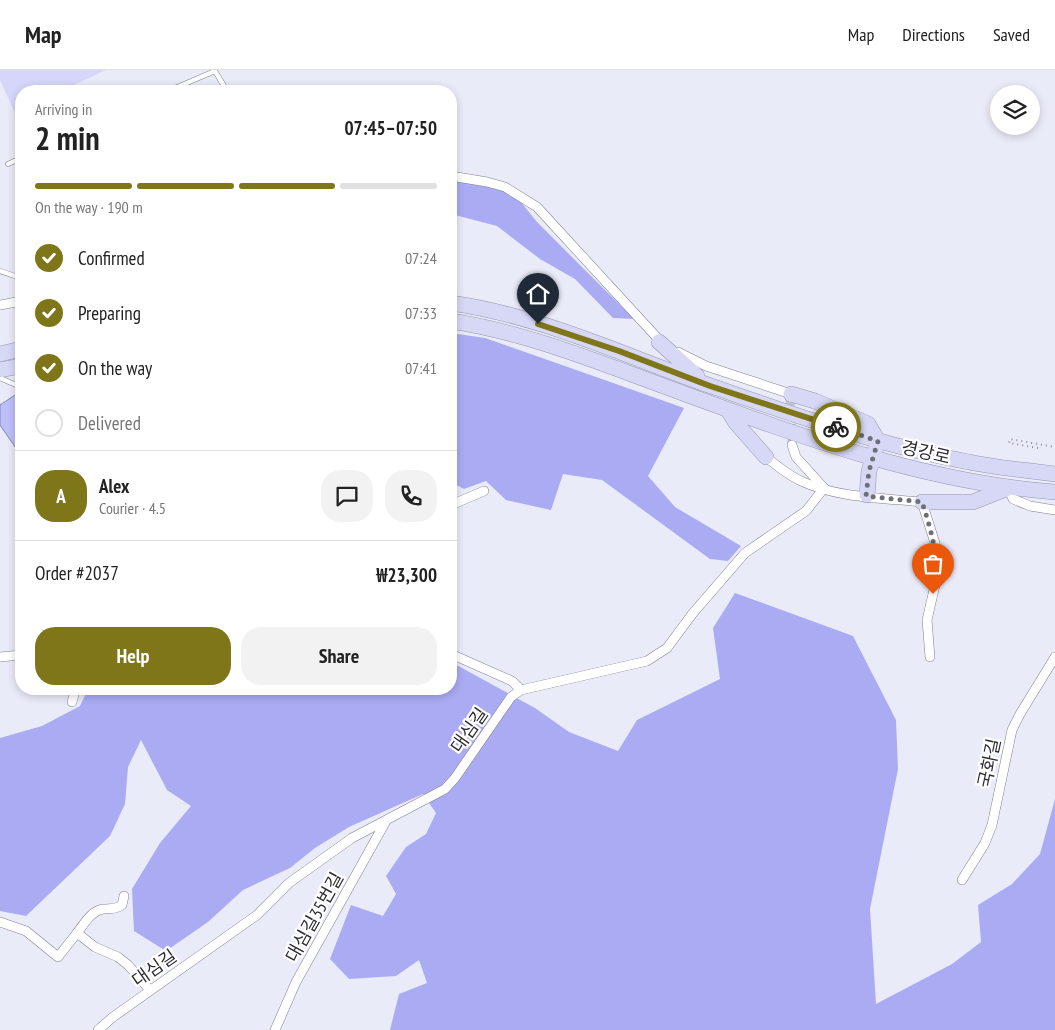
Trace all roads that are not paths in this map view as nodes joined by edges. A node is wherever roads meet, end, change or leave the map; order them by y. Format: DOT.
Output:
graph roads {
  1 [pos="215,70"];
  2 [pos="181,85"];
  3 [pos="224,85"];
  4 [pos="15,161"];
  5 [pos="8,164"];
  6 [pos="457,177"];
  7 [pos="0,271"];
  8 [pos="15,276"];
  9 [pos="15,302"];
  10 [pos="457,304"];
  11 [pos="0,305"];
  12 [pos="457,322"];
  13 [pos="659,342"];
  14 [pos="15,351"];
  15 [pos="0,354"];
  16 [pos="15,367"];
  17 [pos="0,370"];
  18 [pos="0,378"];
  19 [pos="15,384"];
  20 [pos="710,386"];
  21 [pos="790,396"];
  22 [pos="728,410"];
  23 [pos="878,441"];
  24 [pos="792,445"];
  25 [pos="766,457"];
  26 [pos="873,459"];
  27 [pos="1055,474"];
  28 [pos="824,488"];
  29 [pos="1008,488"];
  30 [pos="484,491"];
  31 [pos="1055,492"];
  32 [pos="866,496"];
  33 [pos="457,502"];
  34 [pos="922,502"];
  35 [pos="1055,510"];
  36 [pos="15,656"];
  37 [pos="0,657"];
  38 [pos="457,657"];
  39 [pos="930,657"];
  40 [pos="1055,657"];
  41 [pos="521,690"];
  42 [pos="74,695"];
  43 [pos="72,702"];
  44 [pos="386,821"];
  45 [pos="962,880"];
  46 [pos="124,896"];
  47 [pos="0,922"];
  48 [pos="77,933"];
  49 [pos="150,990"];
  50 [pos="98,1030"];
  51 [pos="275,1030"];
  1 -- 2 [label="lane"];
  1 -- 3 [label="lane"];
  4 -- 5 [label="lane"];
  6 -- 13 [label="street"];
  7 -- 8 [label="lane"];
  9 -- 11 [label="street"];
  10 -- 20 [label="highway, 경강로"];
  12 -- 22 [label="highway, 경강로"];
  13 -- 20 [label="highway"];
  13 -- 21 [label="street"];
  14 -- 15 [label="highway"];
  16 -- 17 [label="highway"];
  18 -- 19 [label="lane"];
  20 -- 23 [label="highway, 경강로"];
  21 -- 23 [label="highway"];
  22 -- 25 [label="highway"];
  22 -- 26 [label="highway, 경강로"];
  23 -- 26 [label="highway"];
  23 -- 27 [label="highway, 경강로"];
  24 -- 28 [label="street"];
  25 -- 28 [label="street"];
  26 -- 29 [label="highway, 경강로"];
  26 -- 32 [label="highway"];
  28 -- 32 [label="street"];
  28 -- 41 [label="street"];
  29 -- 31 [label="highway, 경강로"];
  29 -- 34 [label="highway"];
  29 -- 35 [label="street"];
  30 -- 33 [label="street"];
  32 -- 34 [label="street"];
  34 -- 39 [label="street"];
  36 -- 37 [label="street"];
  38 -- 41 [label="street"];
  40 -- 45 [label="street, 국화길"];
  41 -- 44 [label="street, 대심길"];
  42 -- 43 [label="street"];
  44 -- 49 [label="street, 대심길"];
  44 -- 51 [label="street, 대심길35번길"];
  46 -- 48 [label="street"];
  47 -- 48 [label="street"];
  48 -- 49 [label="street"];
  49 -- 50 [label="street, 대심길"];
}
